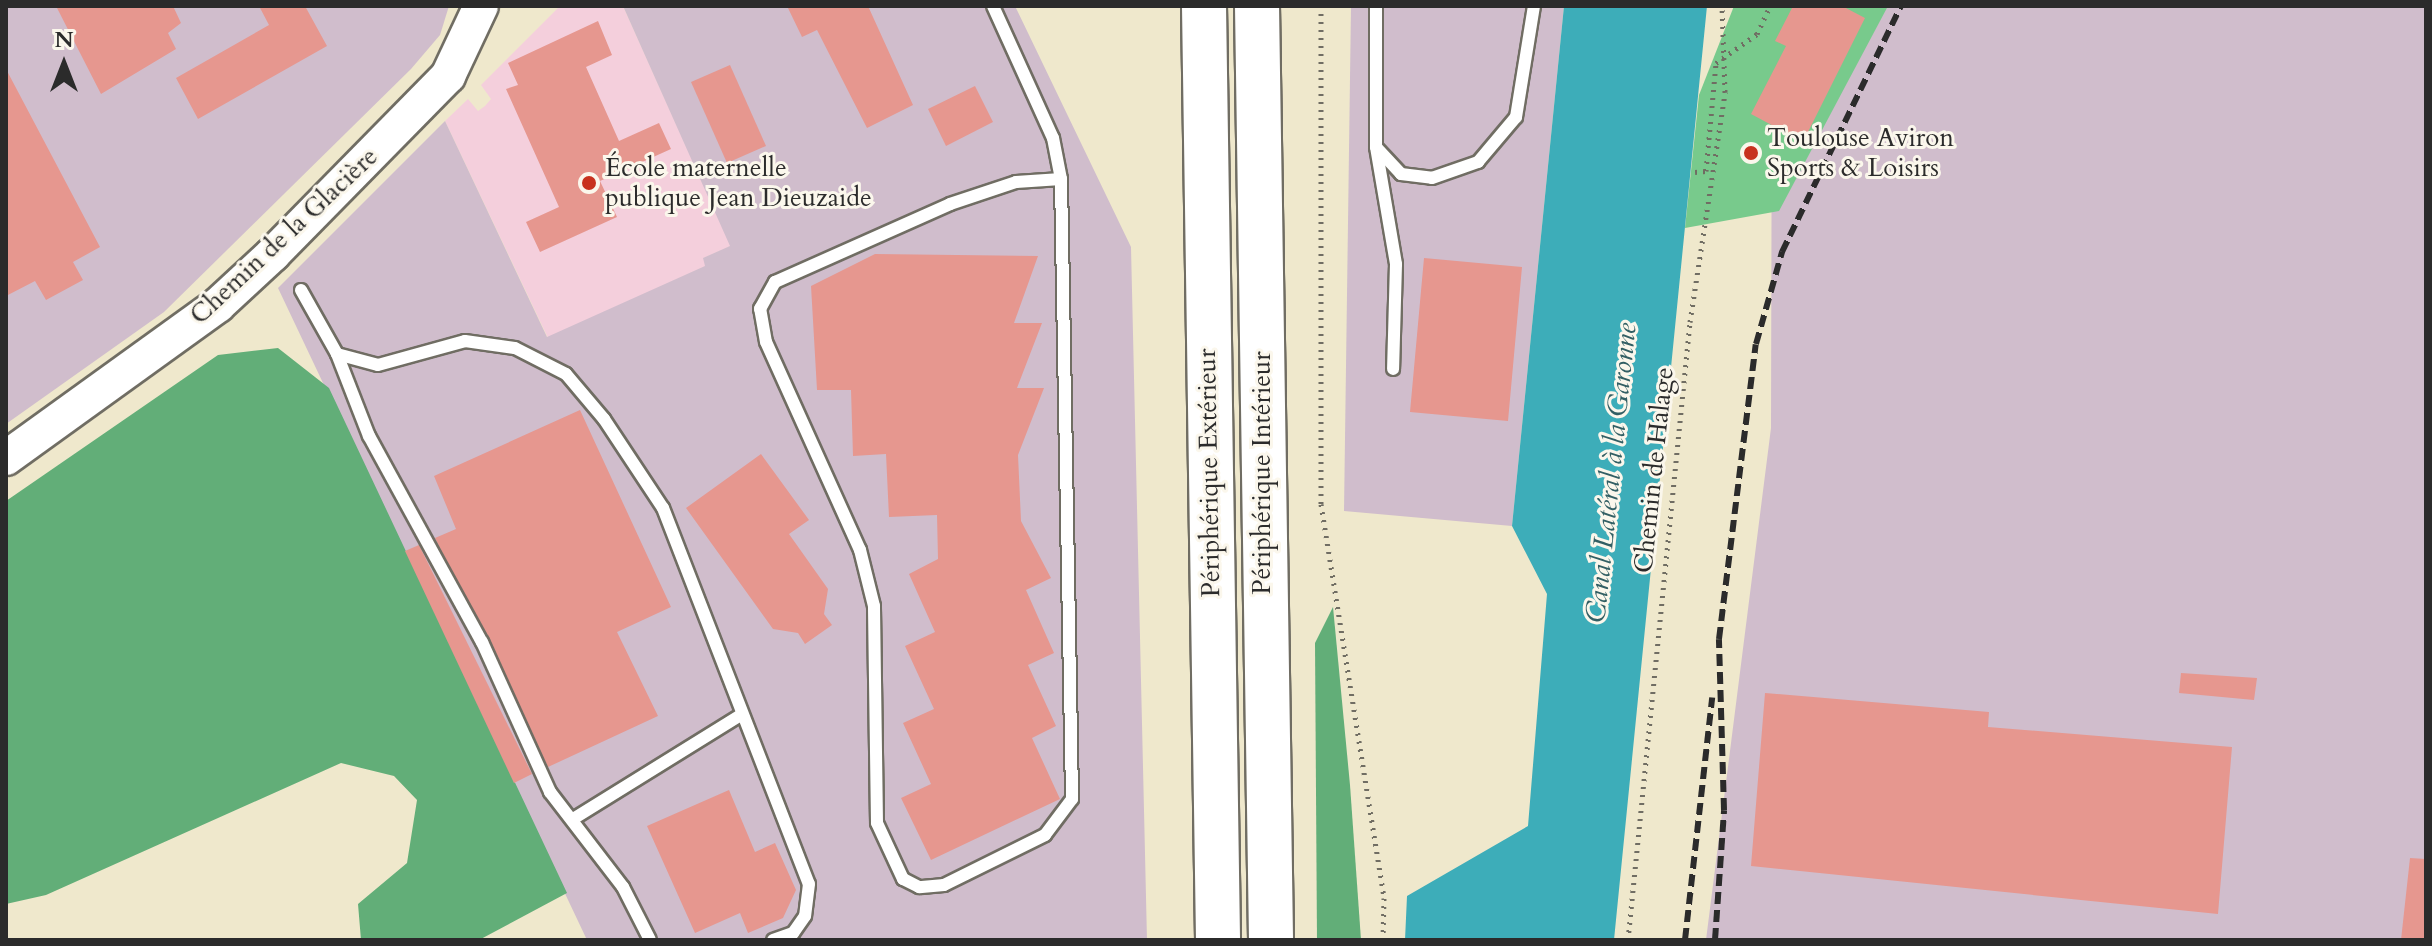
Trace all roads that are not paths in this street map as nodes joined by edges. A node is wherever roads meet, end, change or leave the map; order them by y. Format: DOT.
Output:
graph roads {
  1 [pos="481,6"];
  2 [pos="993,6"];
  3 [pos="1204,6"];
  4 [pos="1257,6"];
  5 [pos="1376,6"];
  6 [pos="1534,6"];
  7 [pos="1376,147"];
  8 [pos="1061,179"];
  9 [pos="301,290"];
  10 [pos="337,354"];
  11 [pos="1393,369"];
  12 [pos="6,458"];
  13 [pos="739,716"];
  14 [pos="573,819"];
  15 [pos="650,940"];
  16 [pos="773,940"];
  17 [pos="1218,940"];
  18 [pos="1271,940"];
  1 -- 12 [label="street, Chemin de la Glacière"];
  2 -- 8 [label="lane"];
  3 -- 17 [label="highway, Périphérique Extérieur"];
  4 -- 18 [label="highway, Périphérique Intérieur"];
  5 -- 7 [label="lane"];
  6 -- 7 [label="lane"];
  7 -- 11 [label="lane"];
  8 -- 8 [label="lane"];
  9 -- 10 [label="lane"];
  10 -- 13 [label="lane"];
  10 -- 14 [label="lane"];
  13 -- 14 [label="lane"];
  13 -- 16 [label="lane"];
  14 -- 15 [label="lane"];
}
